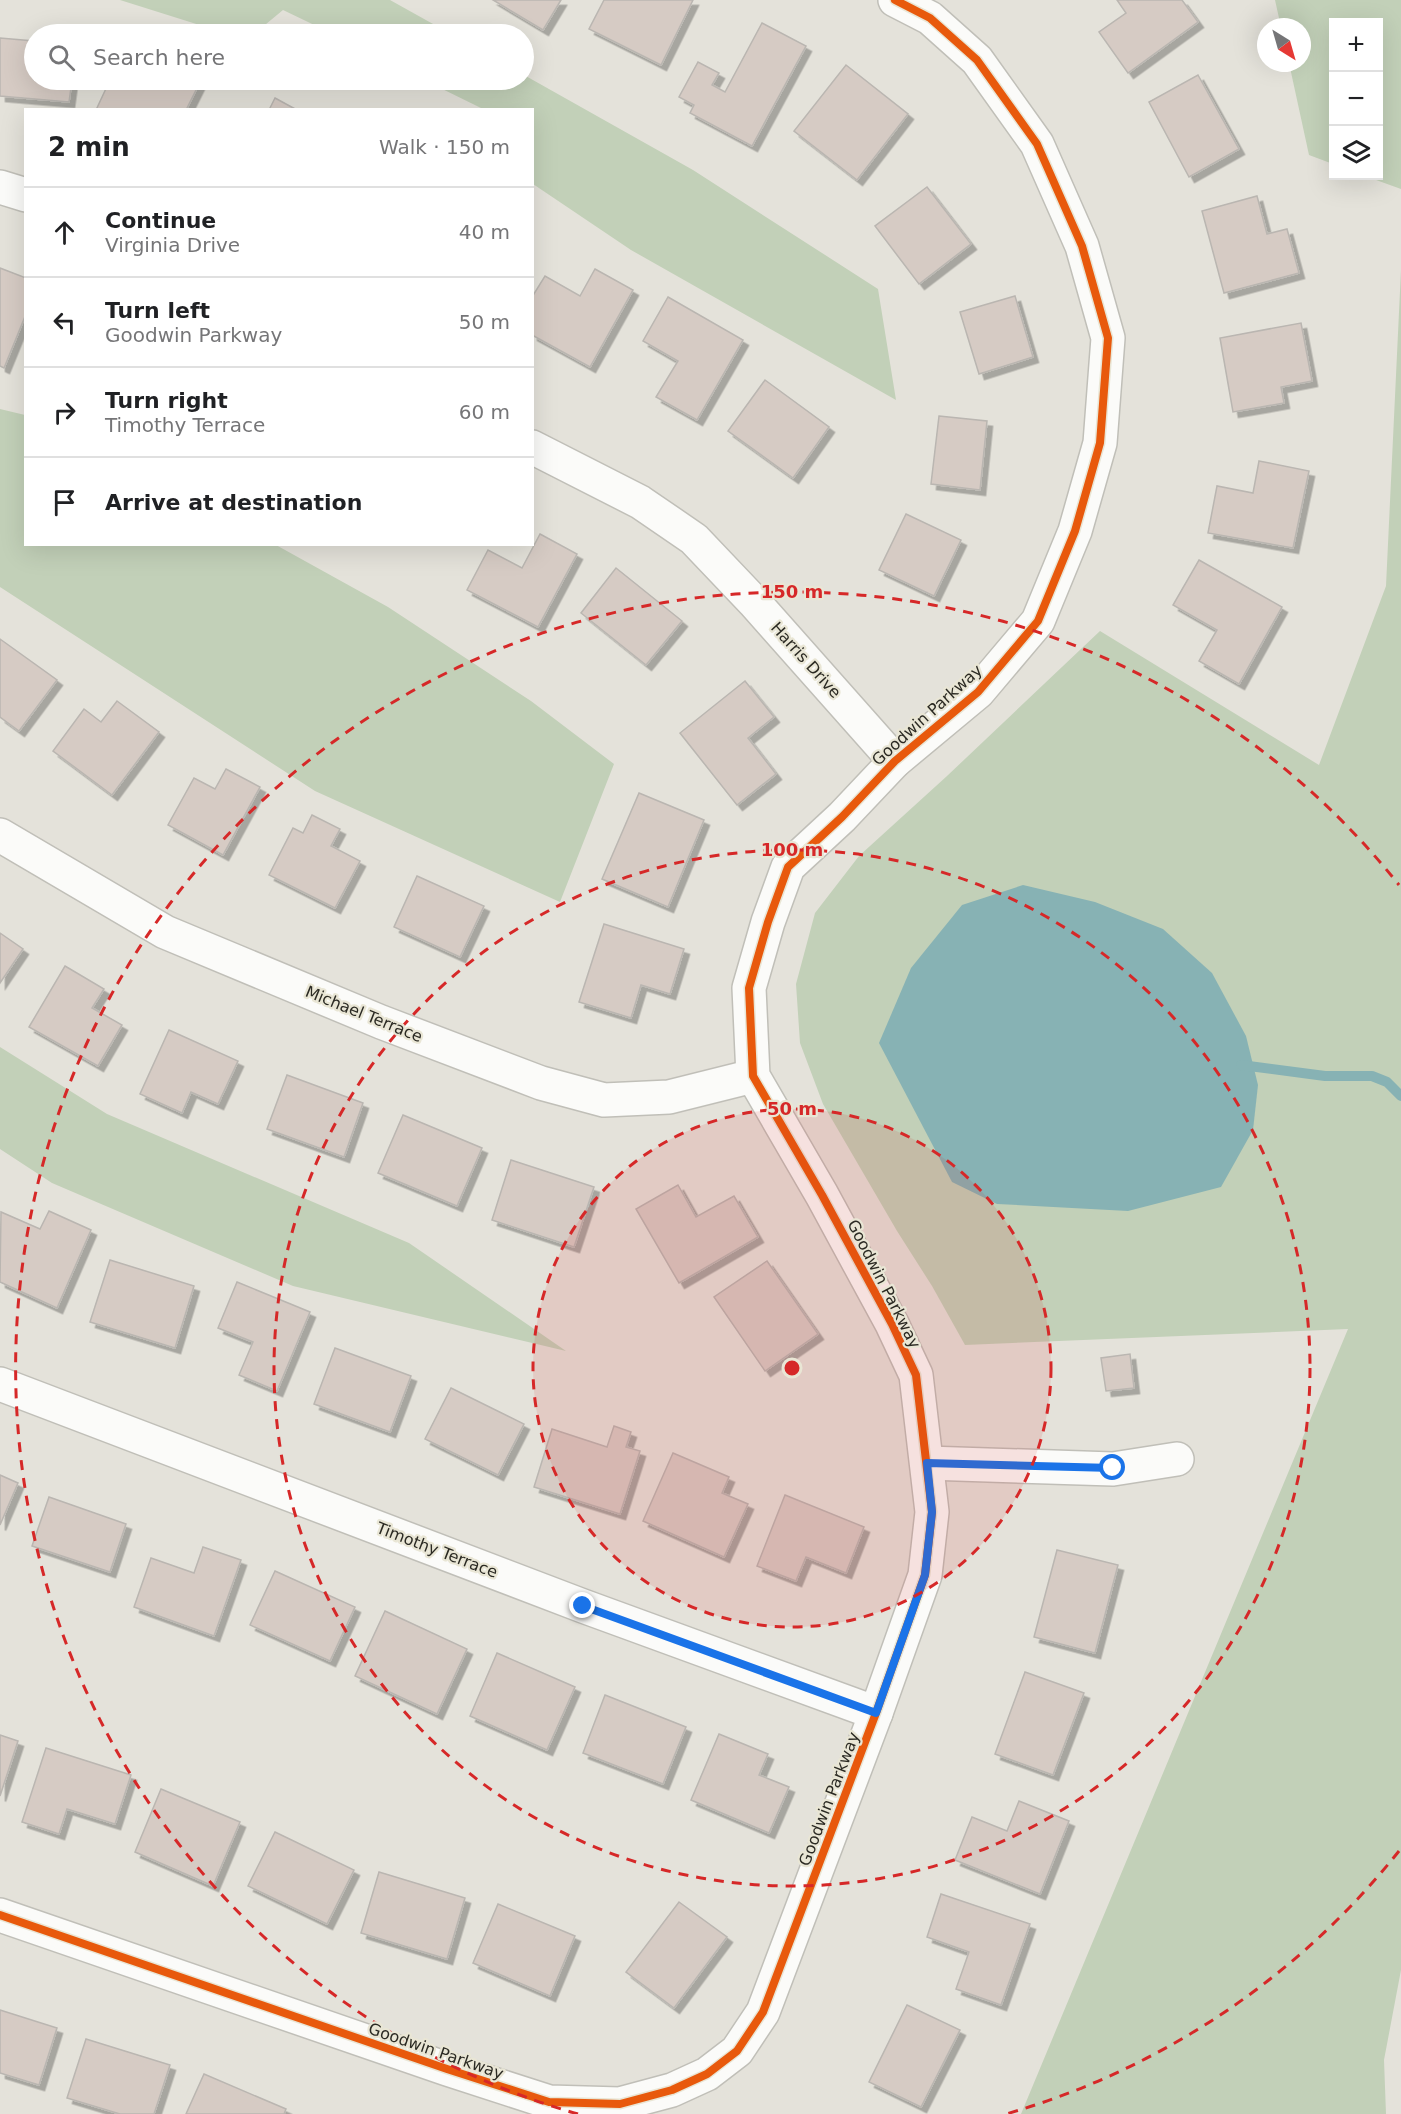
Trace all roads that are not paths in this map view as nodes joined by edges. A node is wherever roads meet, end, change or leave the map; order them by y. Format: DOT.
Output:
graph roads {
  1 [pos="895,0"];
  2 [pos="937,9"];
  3 [pos="0,187"];
  4 [pos="24,194"];
  5 [pos="534,448"];
  6 [pos="895,761"];
  7 [pos="0,835"];
  8 [pos="753,1076"];
  9 [pos="0,1384"];
  10 [pos="1177,1459"];
  11 [pos="927,1463"];
  12 [pos="876,1713"];
  13 [pos="0,1915"];
  1 -- 2 [label="street, Goodwin Parkway"];
  2 -- 6 [label="street, Goodwin Parkway"];
  3 -- 4 [label="street"];
  5 -- 6 [label="street, Harris Drive"];
  6 -- 8 [label="street, Goodwin Parkway"];
  7 -- 8 [label="street, Michael Terrace"];
  8 -- 11 [label="street, Goodwin Parkway"];
  9 -- 12 [label="street, Timothy Terrace"];
  10 -- 11 [label="street"];
  11 -- 12 [label="street, Goodwin Parkway"];
  12 -- 13 [label="street, Goodwin Parkway"];
}
